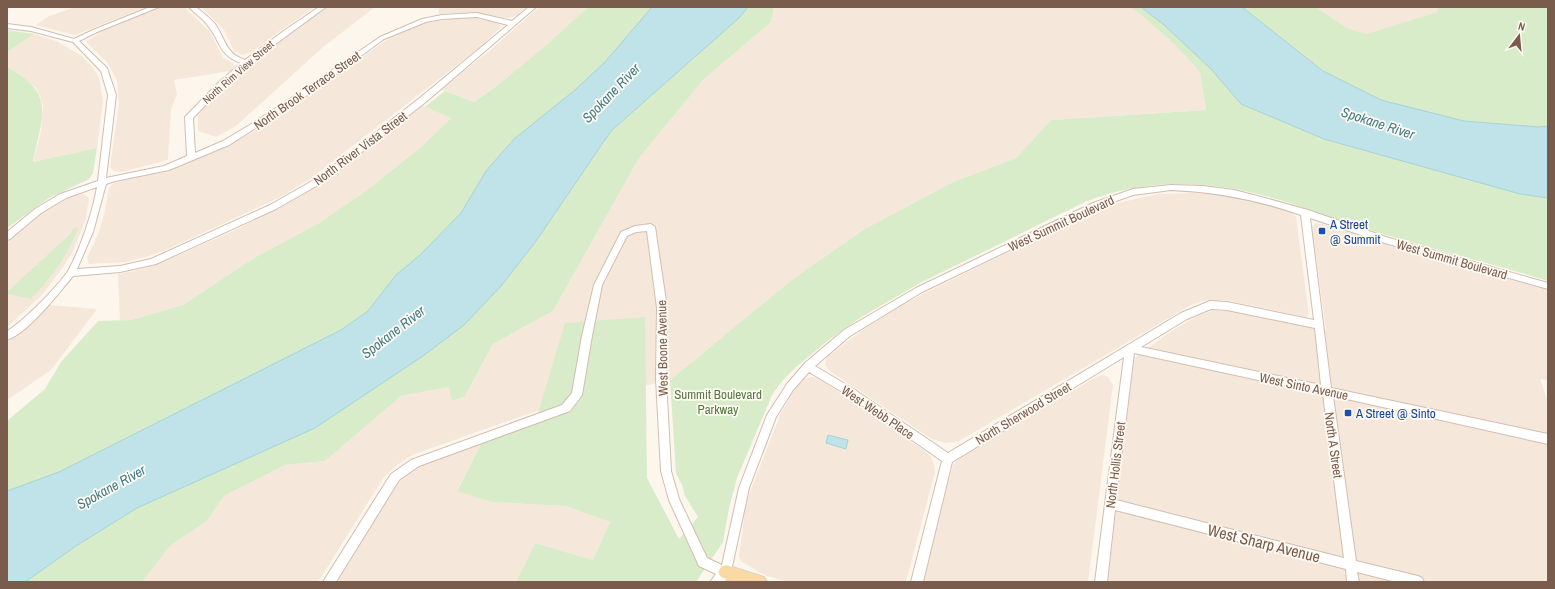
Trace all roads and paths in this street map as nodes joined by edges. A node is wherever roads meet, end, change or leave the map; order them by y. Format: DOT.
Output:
graph roads {
  1 [pos="156,7"];
  2 [pos="192,7"];
  3 [pos="323,7"];
  4 [pos="534,7"];
  5 [pos="514,24"];
  6 [pos="7,26"];
  7 [pos="75,42"];
  8 [pos="247,63"];
  9 [pos="191,157"];
  10 [pos="102,182"];
  11 [pos="1306,212"];
  12 [pos="7,237"];
  13 [pos="71,273"];
  14 [pos="1548,286"];
  15 [pos="1319,325"];
  16 [pos="7,336"];
  17 [pos="1130,348"];
  18 [pos="808,366"];
  19 [pos="1327,391"];
  20 [pos="1548,439"];
  21 [pos="948,459"];
  22 [pos="1111,504"];
  23 [pos="1351,566"];
  24 [pos="721,577"];
  25 [pos="329,582"];
  26 [pos="759,582"];
  27 [pos="917,582"];
  28 [pos="1101,582"];
  29 [pos="1353,582"];
  30 [pos="1418,582"];
  1 -- 7 [label="street"];
  2 -- 8 [label="street"];
  3 -- 8 [label="street, North Rim View Street"];
  4 -- 5 [label="street, North River Vista Street"];
  5 -- 9 [label="street, North Brook Terrace Street"];
  5 -- 13 [label="street, North River Vista Street"];
  6 -- 7 [label="street"];
  7 -- 10 [label="street"];
  8 -- 9 [label="street, North Rim View Street"];
  9 -- 10 [label="street, North Brook Terrace Street"];
  10 -- 12 [label="street, North Brook Terrace Street"];
  10 -- 13 [label="street"];
  11 -- 14 [label="street, West Summit Boulevard"];
  11 -- 15 [label="street, North A Street"];
  11 -- 18 [label="street, West Summit Boulevard"];
  13 -- 16 [label="street"];
  15 -- 17 [label="street, North Sherwood Street"];
  15 -- 19 [label="street, North A Street"];
  17 -- 19 [label="street, West Sinto Avenue"];
  17 -- 21 [label="street, North Sherwood Street"];
  17 -- 22 [label="street, North Hollis Street"];
  18 -- 21 [label="street, West Webb Place"];
  18 -- 24 [label="street, West Summit Boulevard"];
  19 -- 20 [label="street, West Sinto Avenue"];
  19 -- 23 [label="street, North A Street"];
  21 -- 27 [label="street"];
  22 -- 23 [label="street, West Sharp Avenue"];
  22 -- 28 [label="street, North Hollis Street"];
  23 -- 29 [label="street, North A Street"];
  23 -- 30 [label="street, West Sharp Avenue"];
  24 -- 25 [label="street, West Boone Avenue"];
  24 -- 26 [label="main road, West Boone Avenue"];
}
